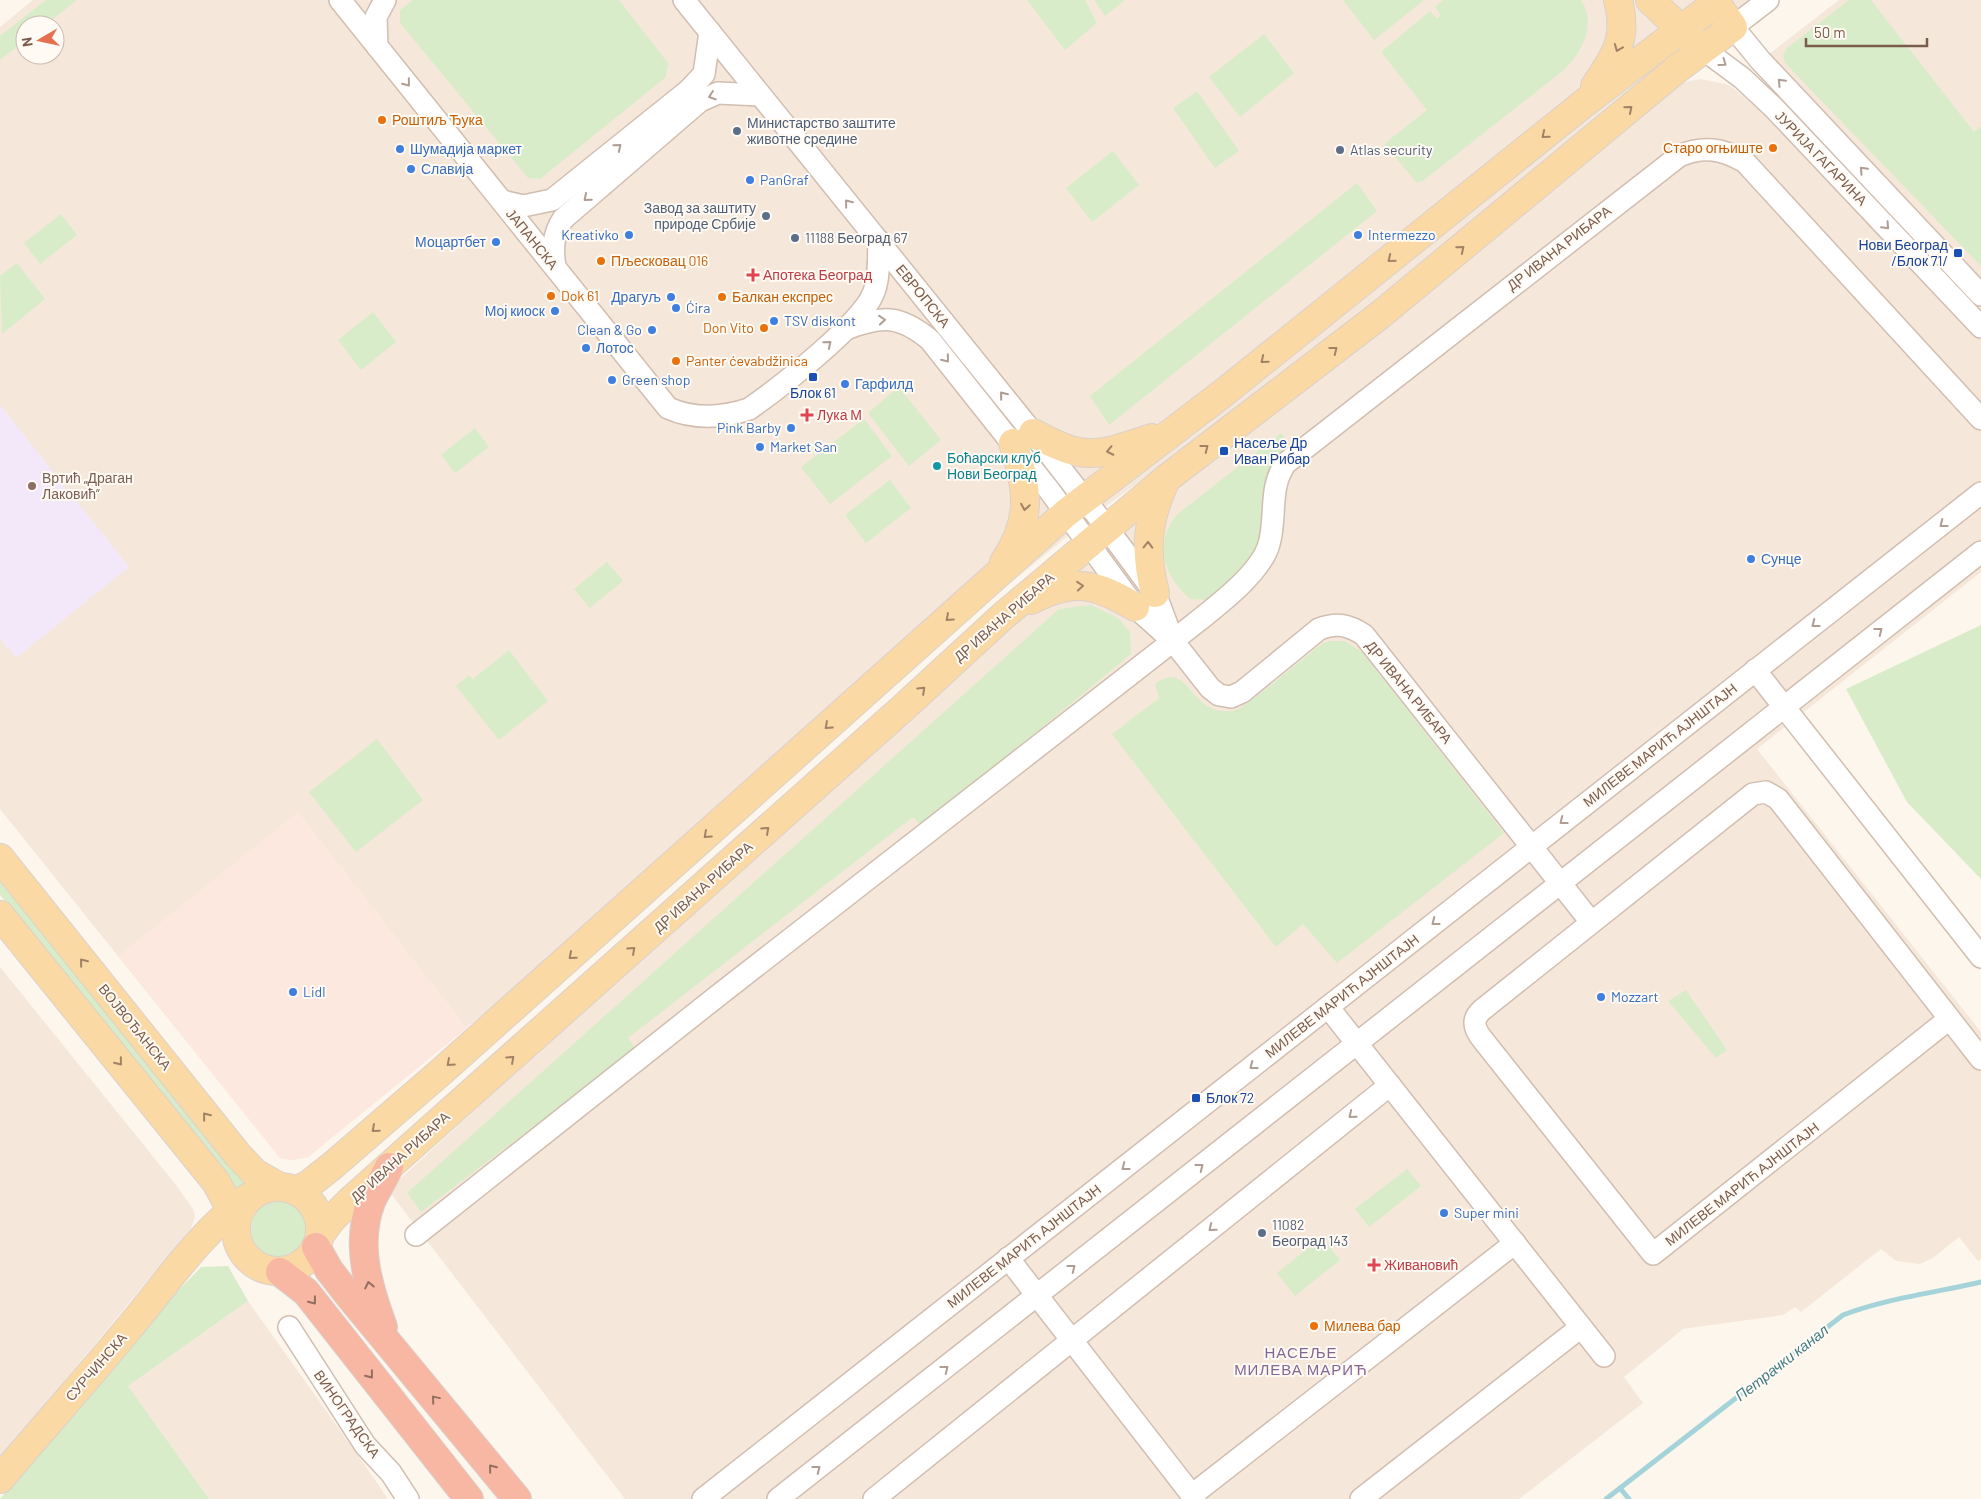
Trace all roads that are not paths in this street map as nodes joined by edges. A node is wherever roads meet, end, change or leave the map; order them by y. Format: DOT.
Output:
graph roads {
  1 [pos="340,0"];
  2 [pos="385,0"];
  3 [pos="684,0"];
  4 [pos="1618,0"];
  5 [pos="1650,0"];
  6 [pos="1768,0"];
  7 [pos="1717,1"];
  8 [pos="1733,27"];
  9 [pos="1680,29"];
  10 [pos="710,32"];
  11 [pos="378,46"];
  12 [pos="1703,49"];
  13 [pos="760,94"];
  14 [pos="1583,104"];
  15 [pos="502,201"];
  16 [pos="879,241"];
  17 [pos="555,267"];
  18 [pos="1981,295"];
  19 [pos="1981,327"];
  20 [pos="846,329"];
  21 [pos="917,329"];
  22 [pos="1981,419"];
  23 [pos="1173,431"];
  24 [pos="1023,438"];
  25 [pos="1166,478"];
  26 [pos="1981,493"];
  27 [pos="1075,506"];
  28 [pos="1098,536"];
  29 [pos="1981,552"];
  30 [pos="986,586"];
  31 [pos="1145,600"];
  32 [pos="1003,616"];
  33 [pos="1172,641"];
  34 [pos="1755,670"];
  35 [pos="1784,706"];
  36 [pos="1531,846"];
  37 [pos="0,858"];
  38 [pos="1560,882"];
  39 [pos="0,915"];
  40 [pos="1591,922"];
  41 [pos="1981,957"];
  42 [pos="1328,1007"];
  43 [pos="1949,1019"];
  44 [pos="1357,1043"];
  45 [pos="1981,1059"];
  46 [pos="1390,1085"];
  47 [pos="198,1160"];
  48 [pos="389,1167"];
  49 [pos="287,1189"];
  50 [pos="239,1210"];
  51 [pos="416,1235"];
  52 [pos="318,1241"];
  53 [pos="1514,1243"];
  54 [pos="196,1246"];
  55 [pos="242,1253"];
  56 [pos="1008,1258"];
  57 [pos="280,1272"];
  58 [pos="1038,1295"];
  59 [pos="288,1327"];
  60 [pos="1581,1327"];
  61 [pos="1072,1338"];
  62 [pos="391,1347"];
  63 [pos="1604,1356"];
  64 [pos="0,1479"];
  65 [pos="1194,1497"];
  66 [pos="408,1499"];
  67 [pos="469,1499"];
  68 [pos="517,1499"];
  69 [pos="703,1499"];
  70 [pos="778,1499"];
  71 [pos="874,1499"];
  72 [pos="1361,1499"];
  1 -- 11 [label="street, ЈАПАНСКА"];
  2 -- 11 [label="street"];
  3 -- 10 [label="street, ЕВРОПСКА"];
  4 -- 14 [label="main road, one-way"];
  5 -- 9 [label="main road, ЈУРИЈА ГАГАРИНА"];
  6 -- 8 [label="street, ДР ИВАНА РИБАРА"];
  7 -- 8 [label="main road, ЈУРИЈА ГАГАРИНА"];
  7 -- 9 [label="main road"];
  8 -- 12 [label="main road, ДР ИВАНА РИБАРА"];
  18 -- 8 [label="street, ЈУРИЈА ГАГАРИНА, one-way"];
  9 -- 12 [label="main road, ЈУРИЈА ГАГАРИНА"];
  9 -- 14 [label="main road"];
  10 -- 13 [label="street, ЕВРОПСКА"];
  15 -- 10 [label="street, one-way"];
  11 -- 15 [label="street, ЈАПАНСКА, one-way"];
  12 -- 19 [label="street, ЈУРИЈА ГАГАРИНА, one-way"];
  25 -- 12 [label="main road, ДР ИВАНА РИБАРА, one-way"];
  16 -- 13 [label="street, ЕВРОПСКА, one-way"];
  13 -- 17 [label="street, one-way"];
  14 -- 23 [label="main road, one-way"];
  15 -- 17 [label="street, ЈАПАНСКА"];
  16 -- 20 [label="street, ЈАПАНСКА"];
  24 -- 16 [label="street, ЕВРОПСКА, one-way"];
  17 -- 20 [label="street, ЈАПАНСКА, one-way"];
  20 -- 21 [label="street, ЈАПАНСКА, one-way"];
  21 -- 24 [label="street, ЕВРОПСКА, one-way"];
  22 -- 33 [label="street, ДР ИВАНА РИБАРА"];
  23 -- 24 [label="main road, one-way"];
  23 -- 27 [label="main road"];
  24 -- 27 [label="street, ЕВРОПСКА"];
  24 -- 30 [label="main road, one-way"];
  25 -- 28 [label="main road, ДР ИВАНА РИБАРА"];
  31 -- 25 [label="main road, one-way"];
  26 -- 34 [label="street, МИЛЕВЕ МАРИЋ АЈНШТАЈН, one-way"];
  27 -- 28 [label="street, ДР ИВАНА РИБАРА"];
  27 -- 30 [label="main road"];
  28 -- 31 [label="street, ДР ИВАНА РИБАРА"];
  28 -- 32 [label="main road, ДР ИВАНА РИБАРА"];
  35 -- 29 [label="street, one-way"];
  30 -- 49 [label="main road, one-way"];
  32 -- 31 [label="main road, one-way"];
  31 -- 33 [label="street, ДР ИВАНА РИБАРА"];
  48 -- 32 [label="main road, ДР ИВАНА РИБАРА, one-way"];
  33 -- 36 [label="street, ДР ИВАНА РИБАРА"];
  33 -- 51 [label="street, ДР ИВАНА РИБАРА"];
  34 -- 35 [label="street"];
  34 -- 36 [label="street, МИЛЕВЕ МАРИЋ АЈНШТАЈН, one-way"];
  35 -- 38 [label="street"];
  35 -- 41 [label="street"];
  36 -- 38 [label="street"];
  36 -- 42 [label="street, МИЛЕВЕ МАРИЋ АЈНШТАЈН, one-way"];
  49 -- 37 [label="main road, ВОЈВОЂАНСКА, one-way"];
  38 -- 40 [label="street"];
  38 -- 44 [label="street"];
  39 -- 47 [label="main road, one-way"];
  40 -- 43 [label="street, МИЛЕВЕ МАРИЋ АЈНШТАЈН"];
  40 -- 43 [label="street, МИЛЕВЕ МАРИЋ АЈНШТАЈН"];
  42 -- 44 [label="street"];
  42 -- 56 [label="street, МИЛЕВЕ МАРИЋ АЈНШТАЈН, one-way"];
  43 -- 45 [label="street, МИЛЕВЕ МАРИЋ АЈНШТАЈН"];
  44 -- 46 [label="street"];
  58 -- 44 [label="street, one-way"];
  46 -- 53 [label="street"];
  46 -- 61 [label="street, one-way"];
  47 -- 50 [label="main road"];
  47 -- 54 [label="main road"];
  48 -- 52 [label="main road, ДР ИВАНА РИБАРА"];
  62 -- 48 [label="highway, one-way"];
  49 -- 50 [label="main road"];
  49 -- 52 [label="main road"];
  50 -- 54 [label="main road, СУРЧИНСКА"];
  50 -- 55 [label="main road"];
  52 -- 57 [label="main road"];
  52 -- 62 [label="highway"];
  53 -- 60 [label="street"];
  53 -- 65 [label="street"];
  54 -- 55 [label="main road"];
  54 -- 64 [label="main road, СУРЧИНСКА"];
  55 -- 57 [label="main road"];
  56 -- 58 [label="street"];
  56 -- 69 [label="street, МИЛЕВЕ МАРИЋ АЈНШТАЈН"];
  57 -- 67 [label="highway, one-way"];
  58 -- 61 [label="street"];
  70 -- 58 [label="street, one-way"];
  59 -- 66 [label="street, ВИНОГРАДСКА"];
  60 -- 63 [label="street"];
  60 -- 72 [label="street"];
  61 -- 65 [label="street"];
  61 -- 71 [label="street"];
  68 -- 62 [label="highway, one-way"];
}
